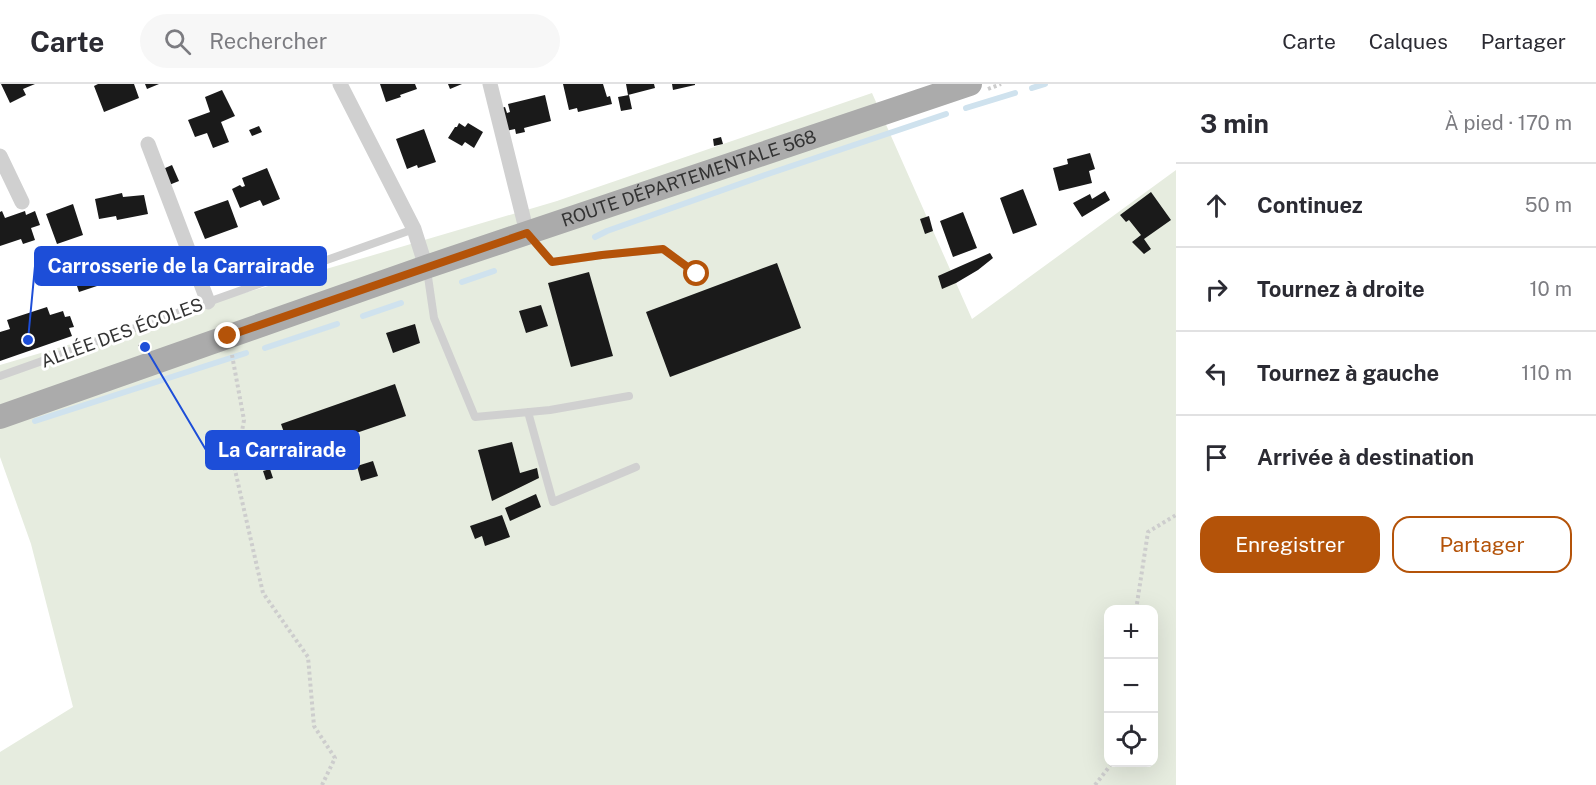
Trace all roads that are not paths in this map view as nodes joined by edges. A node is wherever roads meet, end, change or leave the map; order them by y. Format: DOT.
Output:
graph roads {
  1 [pos="340,84"];
  2 [pos="490,84"];
  3 [pos="970,84"];
  4 [pos="937,90"];
  5 [pos="148,144"];
  6 [pos="0,156"];
  7 [pos="22,202"];
  8 [pos="414,229"];
  9 [pos="527,233"];
  10 [pos="426,267"];
  11 [pos="697,274"];
  12 [pos="208,302"];
  13 [pos="0,376"];
  14 [pos="629,396"];
  15 [pos="528,412"];
  16 [pos="0,417"];
  17 [pos="636,467"];
  1 -- 8 [label="street"];
  2 -- 9 [label="street"];
  3 -- 4 [label="main road, ROUTE DÉPARTEMENTALE 568"];
  4 -- 9 [label="main road, ROUTE DÉPARTEMENTALE 568"];
  5 -- 12 [label="street"];
  6 -- 7 [label="street"];
  8 -- 10 [label="street"];
  8 -- 12 [label="lane, ALLÉE DES ÉCOLES"];
  9 -- 10 [label="main road, ROUTE DÉPARTEMENTALE 568"];
  9 -- 11 [label="lane"];
  10 -- 15 [label="lane"];
  10 -- 16 [label="main road, ROUTE DÉPARTEMENTALE 568"];
  12 -- 13 [label="lane, ALLÉE DES ÉCOLES"];
  14 -- 15 [label="lane"];
  15 -- 17 [label="lane"];
}
